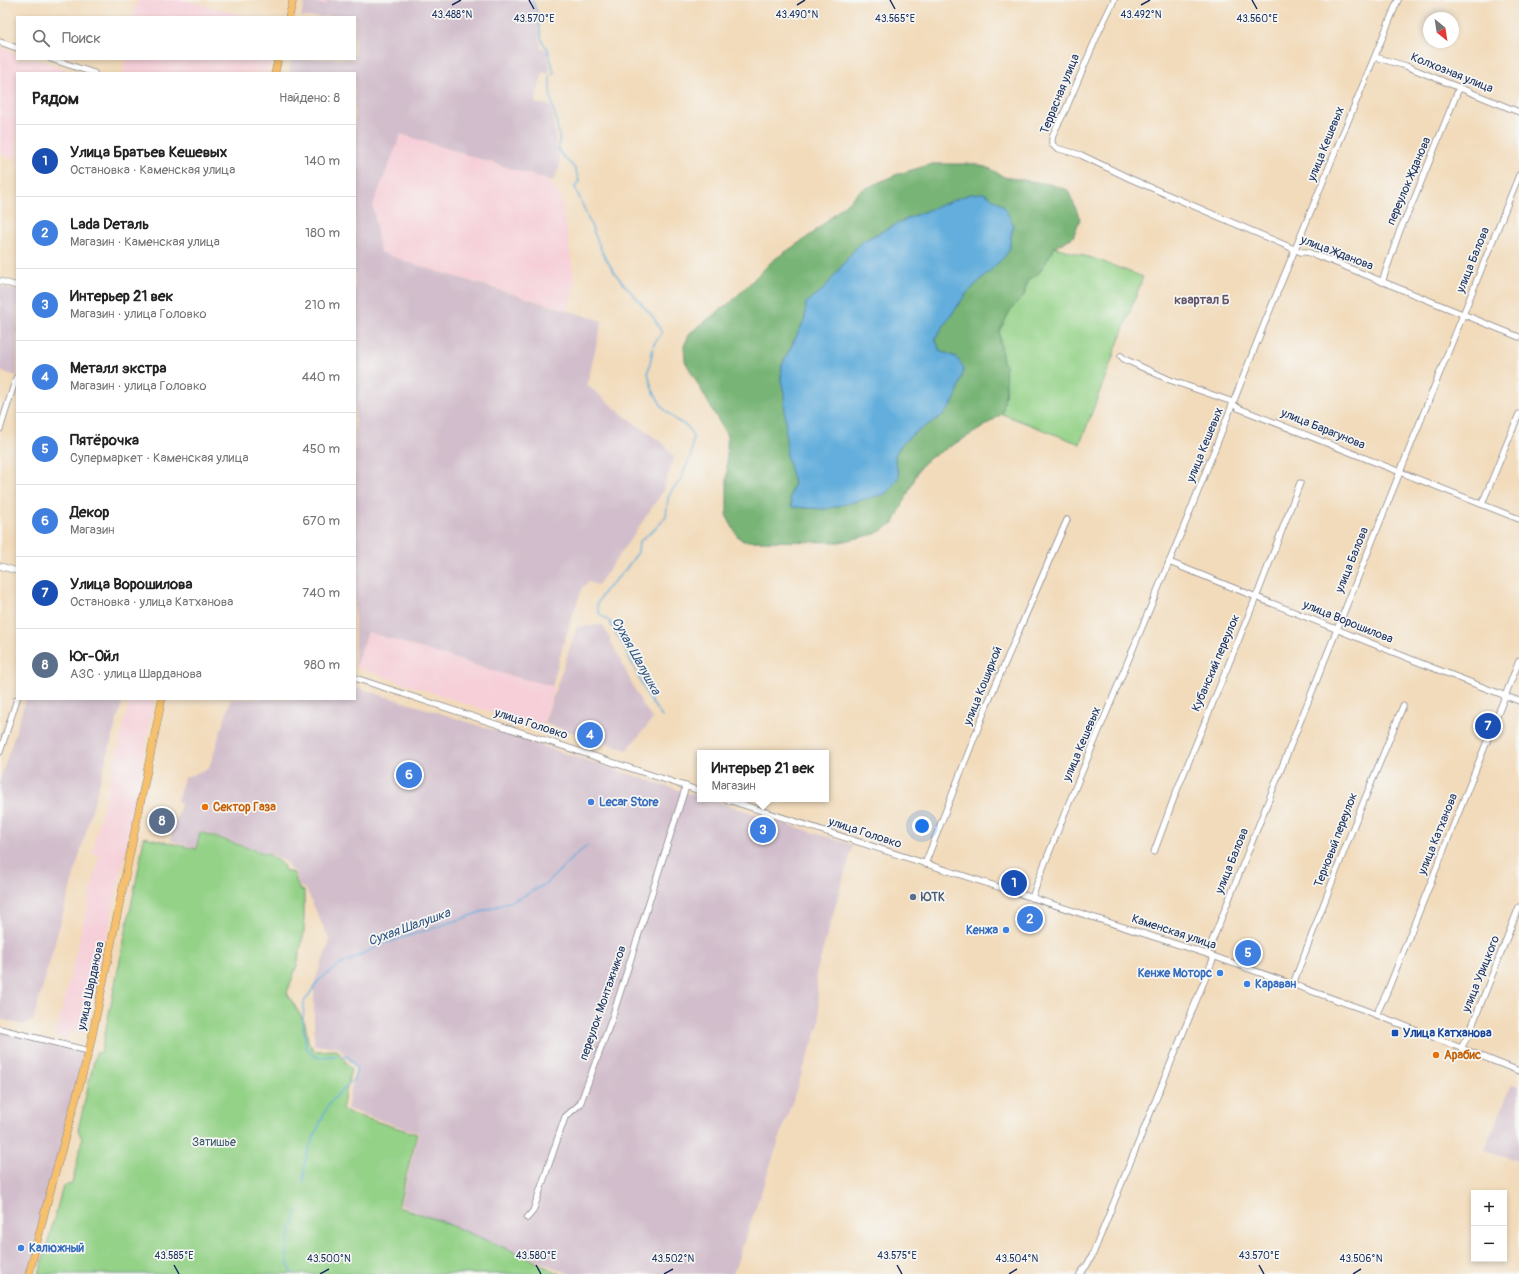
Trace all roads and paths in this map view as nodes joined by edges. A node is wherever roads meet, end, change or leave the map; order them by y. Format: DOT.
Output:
graph roads {
  1 [pos="293,0"];
  2 [pos="1114,0"];
  3 [pos="1398,0"];
  4 [pos="289,16"];
  5 [pos="0,42"];
  6 [pos="16,48"];
  7 [pos="1375,57"];
  8 [pos="54,60"];
  9 [pos="278,60"];
  10 [pos="91,72"];
  11 [pos="275,72"];
  12 [pos="1459,88"];
  13 [pos="1519,112"];
  14 [pos="1519,175"];
  15 [pos="1148,186"];
  16 [pos="1295,249"];
  17 [pos="0,281"];
  18 [pos="1382,282"];
  19 [pos="16,286"];
  20 [pos="1463,315"];
  21 [pos="1519,336"];
  22 [pos="1121,356"];
  23 [pos="16,378"];
  24 [pos="1233,404"];
  25 [pos="1519,414"];
  26 [pos="0,429"];
  27 [pos="1400,472"];
  28 [pos="1300,483"];
  29 [pos="1482,504"];
  30 [pos="1519,519"];
  31 [pos="1067,520"];
  32 [pos="1169,562"];
  33 [pos="0,566"];
  34 [pos="16,571"];
  35 [pos="1256,596"];
  36 [pos="1336,629"];
  37 [pos="1519,661"];
  38 [pos="356,678"];
  39 [pos="1506,696"];
  40 [pos="17,700"];
  41 [pos="162,700"];
  42 [pos="1519,701"];
  43 [pos="1403,706"];
  44 [pos="0,752"];
  45 [pos="686,786"];
  46 [pos="697,790"];
  47 [pos="734,802"];
  48 [pos="1154,852"];
  49 [pos="925,864"];
  50 [pos="953,873"];
  51 [pos="1032,898"];
  52 [pos="1519,907"];
  53 [pos="1207,954"];
  54 [pos="1214,957"];
  55 [pos="1293,984"];
  56 [pos="1376,1015"];
  57 [pos="0,1029"];
  58 [pos="1461,1048"];
  59 [pos="89,1051"];
  60 [pos="1519,1071"];
  61 [pos="527,1218"];
  62 [pos="29,1274"];
  63 [pos="1080,1274"];
  1 -- 4 [label="main road"];
  2 -- 15 [label="street, Террасная улица"];
  3 -- 7 [label="street, улица Кешевых"];
  5 -- 6 [label="street"];
  7 -- 12 [label="street, Колхозная улица"];
  7 -- 16 [label="street, улица Кешевых"];
  8 -- 10 [label="street"];
  9 -- 11 [label="main road"];
  12 -- 13 [label="street, Колхозная улица"];
  12 -- 18 [label="street, переулок Жданова"];
  14 -- 20 [label="street, улица Балова"];
  15 -- 16 [label="street, улица Жданова"];
  16 -- 18 [label="street, улица Жданова"];
  16 -- 24 [label="street, улица Кешевых"];
  17 -- 19 [label="street"];
  18 -- 20 [label="street, улица Жданова"];
  20 -- 21 [label="street, улица Жданова"];
  20 -- 27 [label="street, улица Балова"];
  22 -- 24 [label="street, улица Барагунова"];
  23 -- 26 [label="street"];
  24 -- 27 [label="street, улица Барагунова"];
  24 -- 32 [label="street, улица Кешевых"];
  25 -- 29 [label="street"];
  27 -- 29 [label="street, улица Барагунова"];
  27 -- 36 [label="street, улица Балова"];
  28 -- 35 [label="street, Кубанский переулок"];
  29 -- 30 [label="street, улица Барагунова"];
  31 -- 49 [label="street, улица Коширкой"];
  32 -- 35 [label="street, улица Ворошилова"];
  32 -- 51 [label="street, улица Кешевых"];
  33 -- 34 [label="street"];
  35 -- 36 [label="street, улица Ворошилова"];
  35 -- 48 [label="street, Кубанский переулок"];
  36 -- 39 [label="street, улица Ворошилова"];
  36 -- 53 [label="street, улица Балова"];
  37 -- 39 [label="street, улица Катханова"];
  38 -- 45 [label="street, улица Головко"];
  39 -- 42 [label="street, улица Ворошилова"];
  39 -- 56 [label="street, улица Катханова"];
  40 -- 44 [label="street"];
  41 -- 59 [label="main road, улица Шарданова"];
  43 -- 55 [label="street, Терновый переулок"];
  45 -- 46 [label="street, улица Головко"];
  45 -- 61 [label="street, переулок Монтажников"];
  47 -- 49 [label="street, улица Головко"];
  49 -- 50 [label="street, улица Головко"];
  50 -- 51 [label="street, Каменская улица"];
  51 -- 53 [label="street, Каменская улица"];
  52 -- 58 [label="street, улица Урицкого"];
  53 -- 54 [label="street, Каменская улица"];
  54 -- 55 [label="street, Каменская улица"];
  54 -- 63 [label="street"];
  55 -- 56 [label="street, Каменская улица"];
  56 -- 58 [label="street, Каменская улица"];
  57 -- 59 [label="street"];
  58 -- 60 [label="street, Каменская улица"];
  59 -- 62 [label="main road, улица Шарданова"];
}
